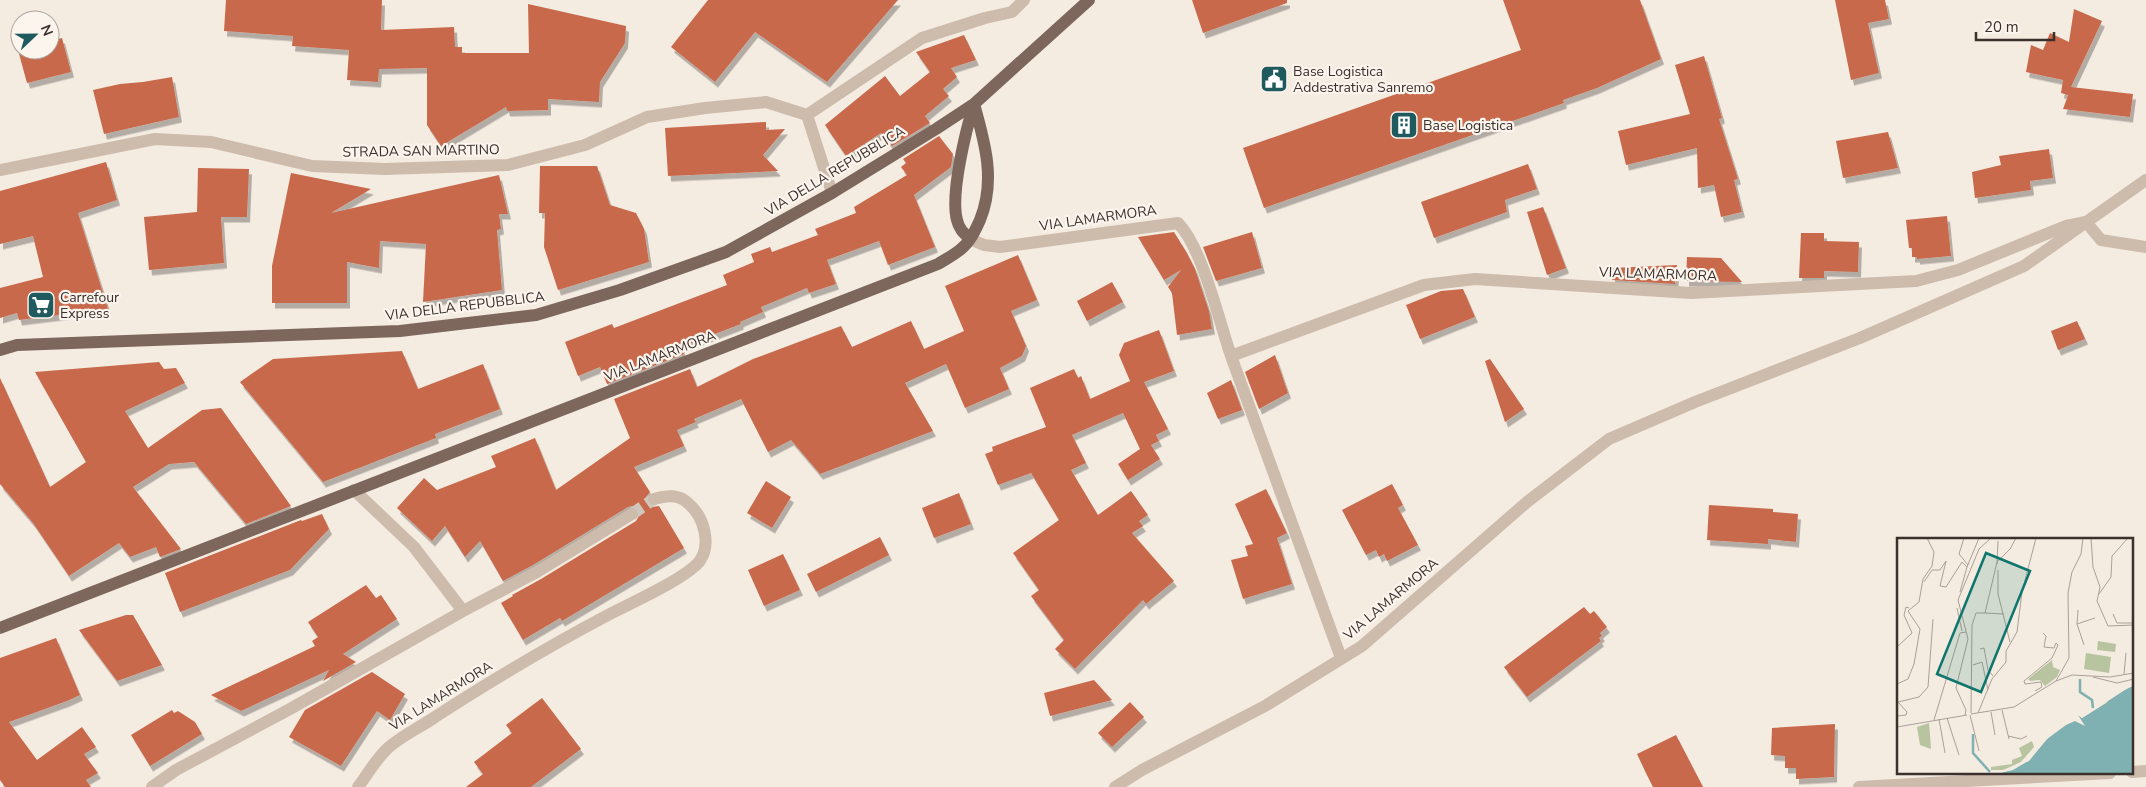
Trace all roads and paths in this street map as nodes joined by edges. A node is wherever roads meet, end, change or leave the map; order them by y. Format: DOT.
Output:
graph roads {
  1 [pos="1024,0"];
  2 [pos="1089,0"];
  3 [pos="974,104"];
  4 [pos="807,115"];
  5 [pos="0,170"];
  6 [pos="2146,180"];
  7 [pos="832,192"];
  8 [pos="2086,222"];
  9 [pos="970,239"];
  10 [pos="2146,247"];
  11 [pos="0,350"];
  12 [pos="1231,356"];
  13 [pos="354,490"];
  14 [pos="654,499"];
  15 [pos="632,514"];
  16 [pos="463,611"];
  17 [pos="0,628"];
  18 [pos="1341,658"];
  19 [pos="2092,774"];
  20 [pos="152,787"];
  21 [pos="358,787"];
  22 [pos="1115,787"];
  23 [pos="1859,787"];
  1 -- 4 [label="street"];
  2 -- 3 [label="main road"];
  3 -- 7 [label="main road, VIA DELLA REPUBBLICA"];
  3 -- 9 [label="main road, VIA LAMARMORA"];
  3 -- 9 [label="main road"];
  4 -- 5 [label="street, STRADA SAN MARTINO"];
  4 -- 7 [label="street"];
  6 -- 8 [label="street, VIA LAMARMORA"];
  7 -- 11 [label="main road, VIA DELLA REPUBBLICA"];
  8 -- 10 [label="street"];
  8 -- 12 [label="street, VIA LAMARMORA"];
  8 -- 18 [label="street, VIA LAMARMORA"];
  9 -- 12 [label="street, VIA LAMARMORA"];
  9 -- 13 [label="main road, VIA LAMARMORA"];
  12 -- 18 [label="street, VIA LAMARMORA"];
  13 -- 16 [label="street"];
  13 -- 17 [label="main road, VIA LAMARMORA"];
  14 -- 21 [label="street, VIA LAMARMORA"];
  15 -- 16 [label="street"];
  16 -- 20 [label="street"];
  18 -- 22 [label="street, VIA LAMARMORA"];
  19 -- 23 [label="street"];
}
